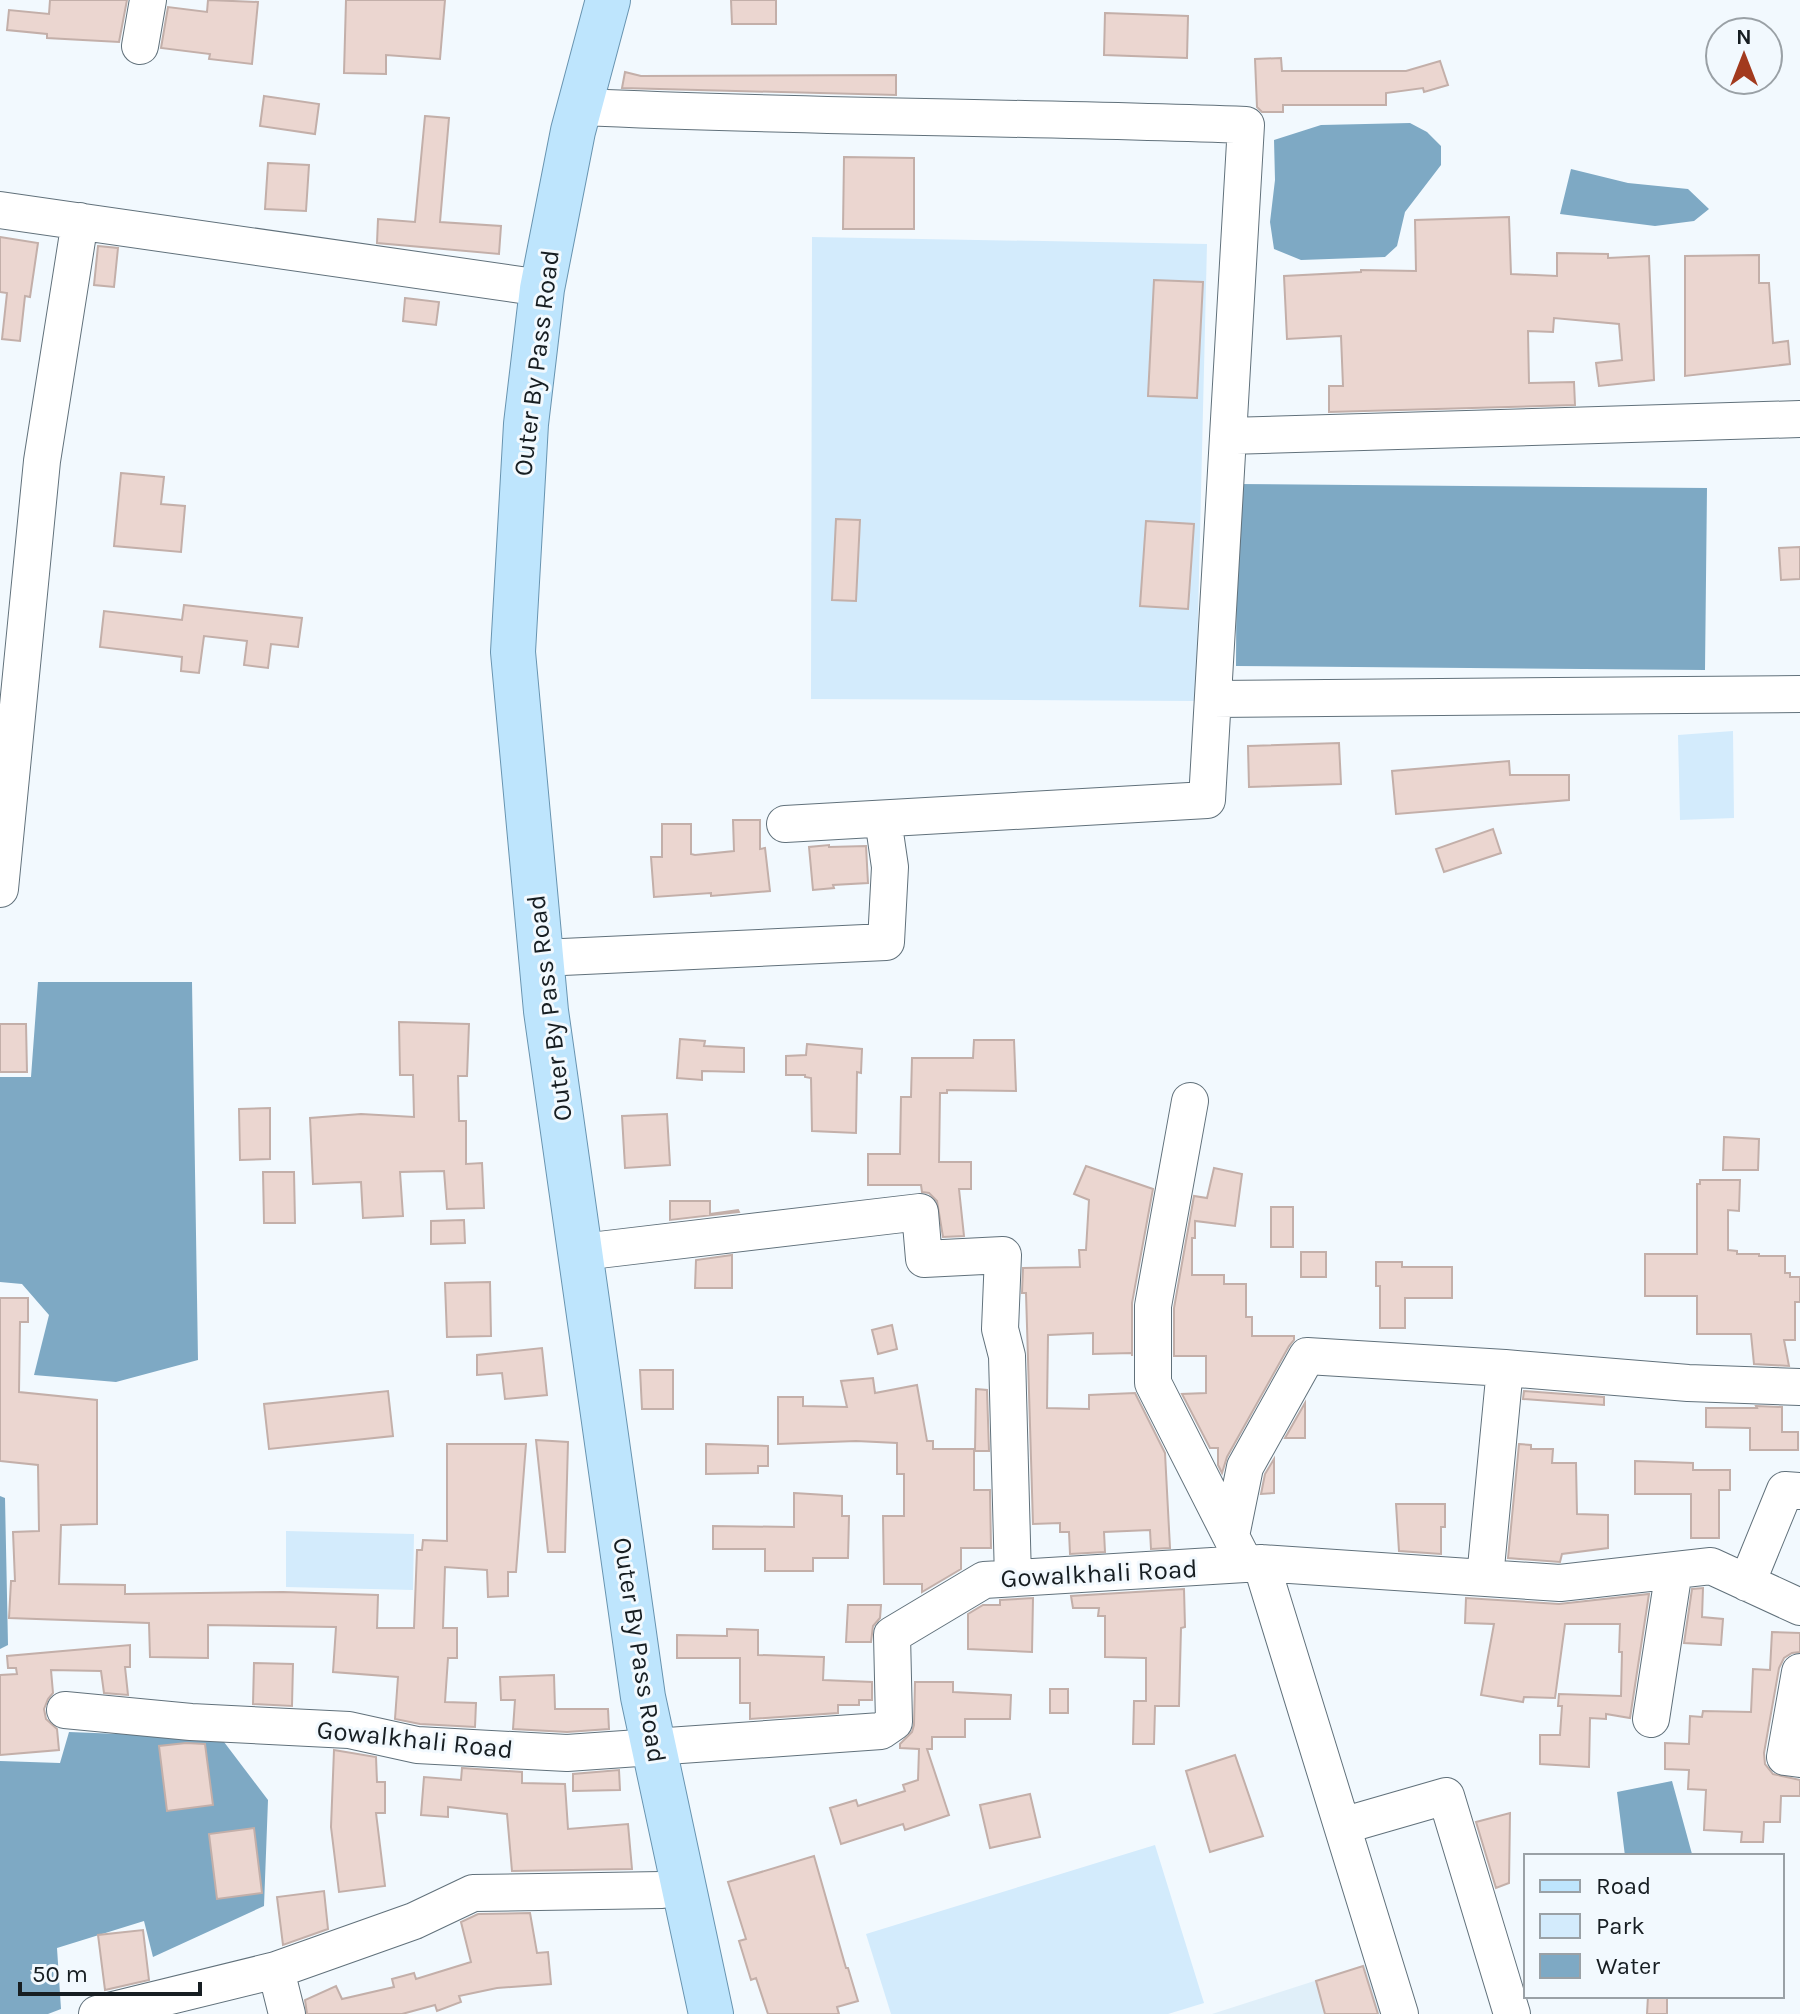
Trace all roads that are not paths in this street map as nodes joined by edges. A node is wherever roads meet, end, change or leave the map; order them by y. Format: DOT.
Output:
graph roads {
  1 [pos="148,0"];
  2 [pos="586,0"];
  3 [pos="608,0"];
  4 [pos="140,46"];
  5 [pos="581,107"];
  6 [pos="0,210"];
  7 [pos="80,221"];
  8 [pos="521,285"];
  9 [pos="1800,419"];
  10 [pos="1228,436"];
  11 [pos="1800,694"];
  12 [pos="1213,699"];
  13 [pos="883,819"];
  14 [pos="785,824"];
  15 [pos="0,889"];
  16 [pos="541,958"];
  17 [pos="1190,1101"];
  18 [pos="582,1252"];
  19 [pos="1505,1368"];
  20 [pos="1800,1387"];
  21 [pos="1800,1491"];
  22 [pos="1246,1555"];
  23 [pos="1674,1570"];
  24 [pos="1013,1578"];
  25 [pos="1485,1578"];
  26 [pos="1747,1583"];
  27 [pos="1800,1607"];
  28 [pos="1800,1672"];
  29 [pos="65,1710"];
  30 [pos="1651,1719"];
  31 [pos="644,1749"];
  32 [pos="1800,1759"];
  33 [pos="1342,1826"];
  34 [pos="662,1890"];
  35 [pos="276,1970"];
  36 [pos="97,2014"];
  37 [pos="287,2014"];
  38 [pos="688,2014"];
  39 [pos="711,2014"];
  40 [pos="1400,2014"];
  41 [pos="1512,2014"];
  1 -- 4 [label="street"];
  2 -- 8 [label="main road, Outer By Pass Road"];
  3 -- 5 [label="main road, Outer By Pass Road"];
  5 -- 10 [label="street"];
  5 -- 16 [label="main road, Outer By Pass Road"];
  6 -- 7 [label="street"];
  7 -- 8 [label="street"];
  7 -- 15 [label="street"];
  8 -- 31 [label="main road, Outer By Pass Road"];
  9 -- 10 [label="street"];
  10 -- 12 [label="street"];
  11 -- 12 [label="street"];
  12 -- 13 [label="street"];
  13 -- 14 [label="street"];
  13 -- 16 [label="street"];
  16 -- 18 [label="main road, Outer By Pass Road"];
  17 -- 22 [label="street"];
  18 -- 24 [label="street"];
  18 -- 31 [label="main road, Outer By Pass Road"];
  19 -- 20 [label="street"];
  19 -- 22 [label="street"];
  19 -- 25 [label="street"];
  21 -- 26 [label="street"];
  22 -- 24 [label="street, Gowalkhali Road"];
  22 -- 25 [label="street, Gowalkhali Road"];
  22 -- 33 [label="street"];
  23 -- 25 [label="street, Gowalkhali Road"];
  23 -- 26 [label="street, Gowalkhali Road"];
  23 -- 30 [label="street"];
  24 -- 31 [label="street, Gowalkhali Road"];
  26 -- 27 [label="street, Gowalkhali Road"];
  28 -- 32 [label="street"];
  29 -- 31 [label="street, Gowalkhali Road"];
  31 -- 34 [label="main road, Outer By Pass Road"];
  31 -- 39 [label="main road, Outer By Pass Road"];
  33 -- 40 [label="street"];
  33 -- 41 [label="street"];
  34 -- 35 [label="street"];
  34 -- 38 [label="main road, Outer By Pass Road"];
  35 -- 36 [label="street"];
  35 -- 37 [label="street"];
}
